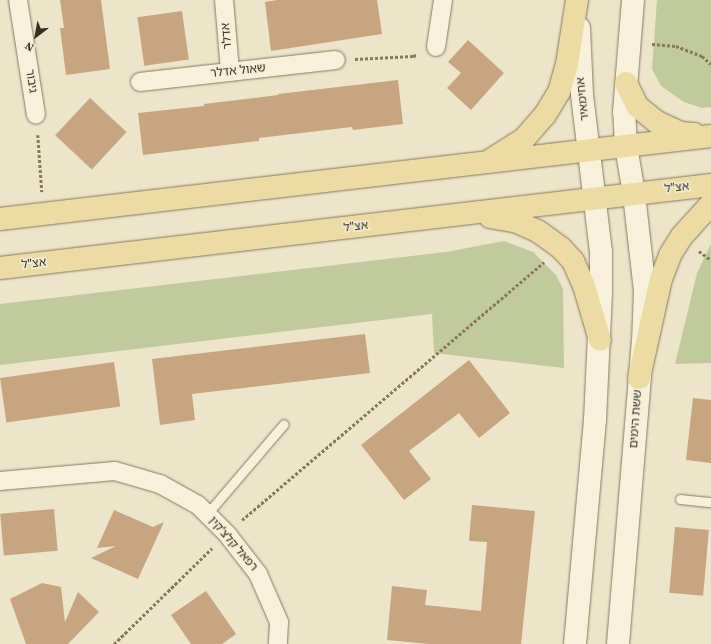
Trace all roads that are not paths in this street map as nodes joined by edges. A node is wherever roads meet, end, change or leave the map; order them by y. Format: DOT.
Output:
graph roads {
  1 [pos="18,0"];
  2 [pos="224,0"];
  3 [pos="442,0"];
  4 [pos="578,0"];
  5 [pos="633,0"];
  6 [pos="436,47"];
  7 [pos="336,60"];
  8 [pos="230,72"];
  9 [pos="140,82"];
  10 [pos="626,83"];
  11 [pos="36,115"];
  12 [pos="711,136"];
  13 [pos="626,146"];
  14 [pos="588,150"];
  15 [pos="487,162"];
  16 [pos="711,184"];
  17 [pos="634,194"];
  18 [pos="596,198"];
  19 [pos="711,204"];
  20 [pos="467,213"];
  21 [pos="0,219"];
  22 [pos="0,268"];
  23 [pos="600,340"];
  24 [pos="639,378"];
  25 [pos="284,424"];
  26 [pos="0,482"];
  27 [pos="680,499"];
  28 [pos="711,502"];
  29 [pos="207,514"];
  30 [pos="278,644"];
  31 [pos="575,644"];
  32 [pos="618,644"];
  1 -- 11 [label="street, גיבור"];
  2 -- 8 [label="street, אדלר"];
  3 -- 6 [label="street"];
  4 -- 14 [label="main road, אחימאיר"];
  4 -- 15 [label="main road"];
  5 -- 10 [label="main road"];
  7 -- 8 [label="street, שאול אדלר"];
  8 -- 9 [label="street, שאול אדלר"];
  10 -- 12 [label="main road"];
  10 -- 13 [label="main road"];
  12 -- 13 [label="main road"];
  13 -- 14 [label="main road"];
  13 -- 17 [label="main road"];
  14 -- 15 [label="main road"];
  14 -- 18 [label="main road, אחימאיר"];
  15 -- 21 [label="main road"];
  16 -- 17 [label="main road, אצ\"ל"];
  17 -- 18 [label="main road, אצ\"ל"];
  17 -- 24 [label="main road, ששת הימים"];
  18 -- 20 [label="main road, אצ\"ל"];
  18 -- 23 [label="main road"];
  19 -- 24 [label="main road"];
  20 -- 22 [label="main road, אצ\"ל"];
  20 -- 23 [label="main road"];
  23 -- 31 [label="main road"];
  24 -- 32 [label="main road, ששת הימים"];
  25 -- 29 [label="lane"];
  26 -- 29 [label="street, רפאל קלצ'קין"];
  27 -- 28 [label="lane"];
  29 -- 30 [label="street, רפאל קלצ'קין"];
}
